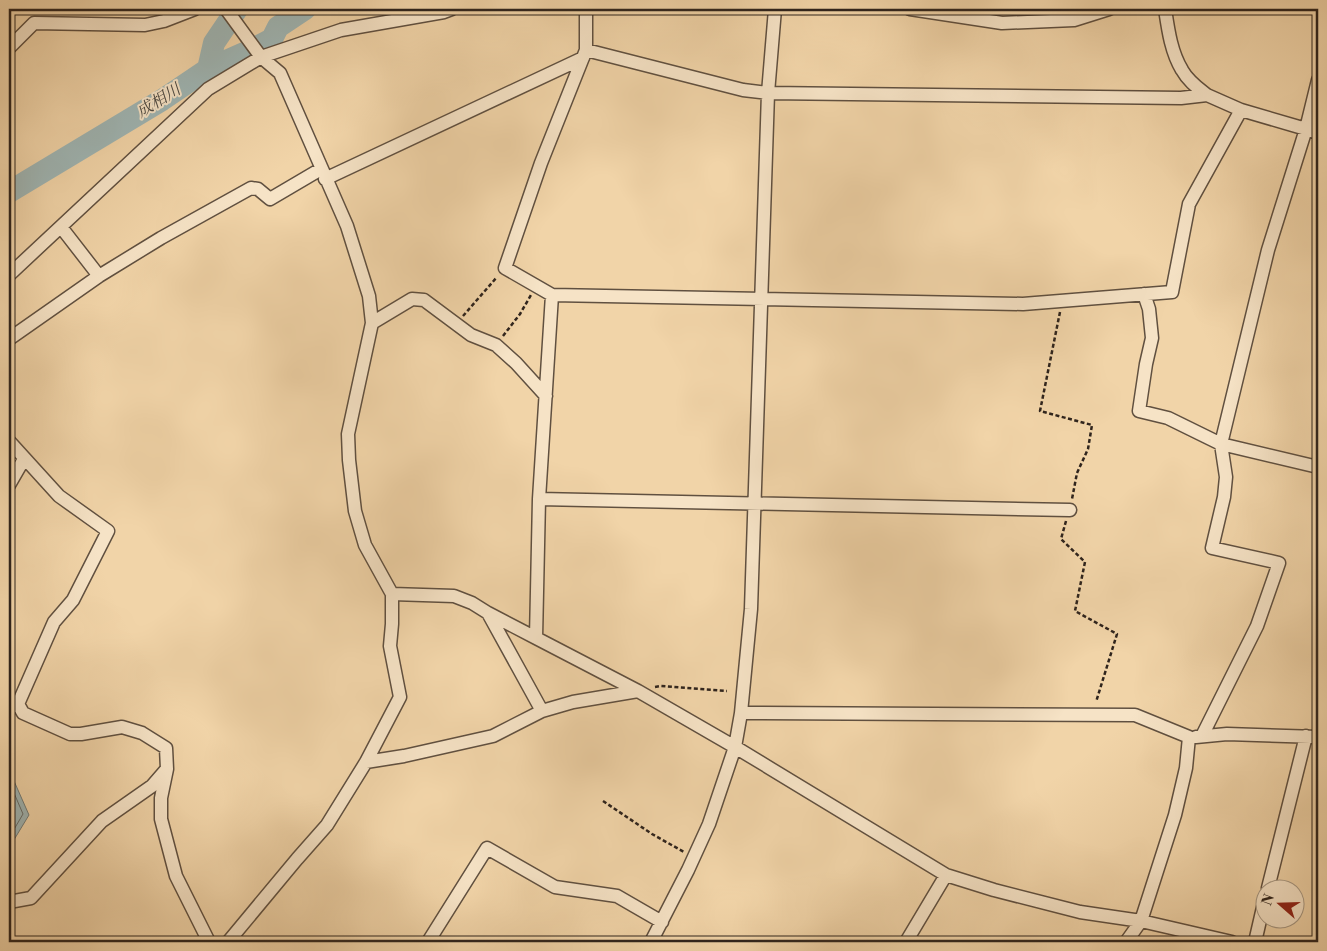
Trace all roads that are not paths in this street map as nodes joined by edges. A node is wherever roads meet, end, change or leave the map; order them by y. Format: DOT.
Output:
graph roads {
  1 [pos="195,9"];
  2 [pos="226,9"];
  3 [pos="452,9"];
  4 [pos="586,9"];
  5 [pos="775,9"];
  6 [pos="910,9"];
  7 [pos="1108,9"];
  8 [pos="1164,9"];
  9 [pos="9,48"];
  10 [pos="584,54"];
  11 [pos="261,57"];
  12 [pos="1318,80"];
  13 [pos="768,93"];
  14 [pos="1207,95"];
  15 [pos="1241,110"];
  16 [pos="1312,131"];
  17 [pos="323,174"];
  18 [pos="62,227"];
  19 [pos="9,275"];
  20 [pos="99,276"];
  21 [pos="552,294"];
  22 [pos="1144,294"];
  23 [pos="762,300"];
  24 [pos="372,324"];
  25 [pos="9,339"];
  26 [pos="546,396"];
  27 [pos="9,441"];
  28 [pos="1221,444"];
  29 [pos="24,458"];
  30 [pos="1318,468"];
  31 [pos="9,485"];
  32 [pos="540,499"];
  33 [pos="754,504"];
  34 [pos="1070,510"];
  35 [pos="392,594"];
  36 [pos="488,613"];
  37 [pos="536,638"];
  38 [pos="638,690"];
  39 [pos="14,706"];
  40 [pos="542,711"];
  41 [pos="740,713"];
  42 [pos="1202,736"];
  43 [pos="1312,736"];
  44 [pos="1189,738"];
  45 [pos="735,747"];
  46 [pos="366,762"];
  47 [pos="167,769"];
  48 [pos="946,875"];
  49 [pos="1271,878"];
  50 [pos="9,902"];
  51 [pos="1141,921"];
  52 [pos="662,922"];
  53 [pos="1258,928"];
  54 [pos="209,942"];
  55 [pos="228,942"];
  56 [pos="428,942"];
  57 [pos="651,942"];
  58 [pos="906,942"];
  59 [pos="1126,942"];
  60 [pos="1232,942"];
  61 [pos="1255,942"];
  1 -- 9 [label="street"];
  2 -- 11 [label="street"];
  3 -- 11 [label="street"];
  4 -- 10 [label="street"];
  5 -- 13 [label="street"];
  6 -- 7 [label="street"];
  8 -- 14 [label="street"];
  10 -- 13 [label="street"];
  10 -- 17 [label="street"];
  10 -- 21 [label="street"];
  11 -- 17 [label="street"];
  11 -- 18 [label="street"];
  12 -- 16 [label="street"];
  13 -- 14 [label="street"];
  13 -- 23 [label="street"];
  14 -- 15 [label="street"];
  15 -- 16 [label="street"];
  15 -- 22 [label="street"];
  16 -- 28 [label="street"];
  17 -- 20 [label="street"];
  17 -- 24 [label="street"];
  18 -- 19 [label="street"];
  18 -- 20 [label="street"];
  20 -- 25 [label="street"];
  21 -- 23 [label="street"];
  21 -- 26 [label="street"];
  22 -- 23 [label="street"];
  22 -- 28 [label="street"];
  23 -- 33 [label="street"];
  24 -- 26 [label="street"];
  24 -- 35 [label="street"];
  26 -- 32 [label="street"];
  27 -- 29 [label="street"];
  28 -- 30 [label="street"];
  28 -- 42 [label="street"];
  29 -- 31 [label="street"];
  29 -- 39 [label="street"];
  32 -- 33 [label="street"];
  32 -- 37 [label="street"];
  33 -- 34 [label="street"];
  33 -- 41 [label="street"];
  35 -- 36 [label="street"];
  35 -- 46 [label="street"];
  36 -- 37 [label="street"];
  36 -- 40 [label="street"];
  37 -- 38 [label="street"];
  38 -- 40 [label="street"];
  38 -- 45 [label="street"];
  39 -- 47 [label="street"];
  40 -- 46 [label="street"];
  41 -- 44 [label="street"];
  41 -- 45 [label="street"];
  42 -- 43 [label="street"];
  42 -- 44 [label="street"];
  43 -- 49 [label="street"];
  44 -- 51 [label="street"];
  45 -- 48 [label="street"];
  45 -- 52 [label="street"];
  46 -- 55 [label="street"];
  47 -- 50 [label="street"];
  47 -- 54 [label="street"];
  48 -- 51 [label="street"];
  48 -- 58 [label="street"];
  51 -- 59 [label="street"];
  51 -- 60 [label="street"];
  52 -- 56 [label="street"];
  52 -- 57 [label="street"];
  53 -- 61 [label="street"];
}
